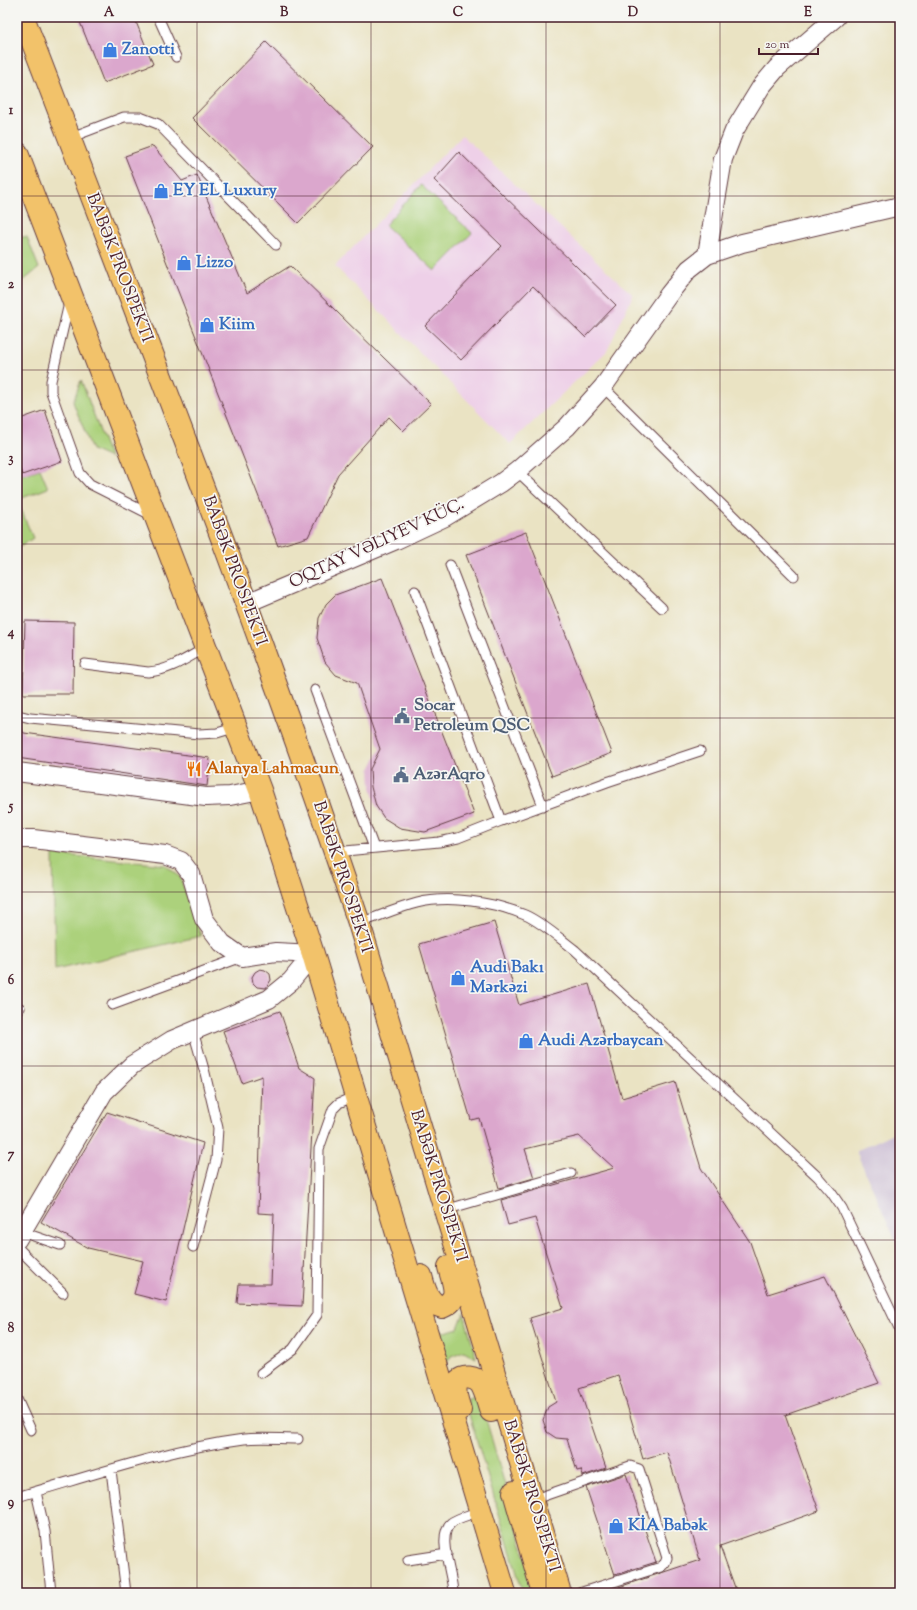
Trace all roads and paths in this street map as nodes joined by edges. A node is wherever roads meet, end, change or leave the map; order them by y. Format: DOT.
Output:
graph roads {
  1 [pos="23,17"];
  2 [pos="158,17"];
  3 [pos="836,17"];
  4 [pos="176,57"];
  5 [pos="69,138"];
  6 [pos="17,153"];
  7 [pos="21,172"];
  8 [pos="900,206"];
  9 [pos="276,245"];
  10 [pos="707,256"];
  11 [pos="71,295"];
  12 [pos="603,387"];
  13 [pos="517,472"];
  14 [pos="157,517"];
  15 [pos="450,565"];
  16 [pos="794,576"];
  17 [pos="414,592"];
  18 [pos="246,603"];
  19 [pos="662,608"];
  20 [pos="207,647"];
  21 [pos="85,664"];
  22 [pos="315,690"];
  23 [pos="17,713"];
  24 [pos="237,727"];
  25 [pos="700,751"];
  26 [pos="17,772"];
  27 [pos="260,790"];
  28 [pos="543,806"];
  29 [pos="501,822"];
  30 [pos="17,840"];
  31 [pos="374,848"];
  32 [pos="335,852"];
  33 [pos="359,923"];
  34 [pos="313,954"];
  35 [pos="242,957"];
  36 [pos="112,1005"];
  37 [pos="193,1031"];
  38 [pos="355,1096"];
  39 [pos="430,1160"];
  40 [pos="571,1173"];
  41 [pos="445,1210"];
  42 [pos="19,1239"];
  43 [pos="60,1245"];
  44 [pos="193,1247"];
  45 [pos="63,1293"];
  46 [pos="900,1330"];
  47 [pos="261,1373"];
  48 [pos="17,1399"];
  49 [pos="30,1430"];
  50 [pos="298,1439"];
  51 [pos="111,1470"];
  52 [pos="36,1492"];
  53 [pos="17,1497"];
  54 [pos="532,1500"];
  55 [pos="480,1511"];
  56 [pos="447,1554"];
  57 [pos="408,1560"];
  58 [pos="51,1593"];
  59 [pos="126,1593"];
  60 [pos="453,1593"];
  61 [pos="504,1593"];
  62 [pos="508,1593"];
  63 [pos="543,1593"];
  64 [pos="560,1593"];
  65 [pos="580,1593"];
  1 -- 5 [label="main road, BABƏK PROSPEKTI"];
  2 -- 4 [label="lane"];
  3 -- 10 [label="street"];
  5 -- 9 [label="lane"];
  5 -- 18 [label="main road, BABƏK PROSPEKTI"];
  6 -- 7 [label="main road"];
  7 -- 11 [label="main road"];
  8 -- 10 [label="street, OQTAY VƏLIYEV KÜÇ."];
  10 -- 12 [label="street, OQTAY VƏLIYEV KÜÇ."];
  11 -- 14 [label="main road"];
  11 -- 14 [label="lane"];
  12 -- 13 [label="street, OQTAY VƏLIYEV KÜÇ."];
  12 -- 16 [label="lane"];
  13 -- 18 [label="street, OQTAY VƏLIYEV KÜÇ."];
  13 -- 19 [label="lane"];
  14 -- 20 [label="main road"];
  15 -- 28 [label="lane"];
  17 -- 29 [label="lane"];
  18 -- 32 [label="main road, BABƏK PROSPEKTI"];
  20 -- 21 [label="lane"];
  20 -- 24 [label="main road"];
  22 -- 31 [label="lane"];
  23 -- 24 [label="lane"];
  24 -- 27 [label="main road"];
  25 -- 28 [label="lane"];
  26 -- 27 [label="street"];
  27 -- 34 [label="main road"];
  28 -- 29 [label="lane"];
  29 -- 31 [label="lane"];
  30 -- 35 [label="street"];
  31 -- 32 [label="lane"];
  32 -- 33 [label="main road, BABƏK PROSPEKTI"];
  33 -- 39 [label="main road, BABƏK PROSPEKTI"];
  33 -- 46 [label="lane"];
  34 -- 35 [label="street"];
  34 -- 37 [label="street"];
  34 -- 38 [label="main road"];
  35 -- 36 [label="lane"];
  37 -- 42 [label="street"];
  37 -- 44 [label="lane"];
  38 -- 39 [label="main road"];
  38 -- 47 [label="lane"];
  38 -- 55 [label="main road"];
  39 -- 41 [label="main road, BABƏK PROSPEKTI"];
  40 -- 41 [label="lane"];
  41 -- 54 [label="main road, BABƏK PROSPEKTI"];
  42 -- 43 [label="lane"];
  42 -- 45 [label="lane"];
  48 -- 49 [label="lane"];
  50 -- 51 [label="lane"];
  51 -- 52 [label="lane"];
  51 -- 59 [label="lane"];
  52 -- 53 [label="lane"];
  52 -- 58 [label="lane"];
  54 -- 64 [label="main road, BABƏK PROSPEKTI"];
  54 -- 65 [label="lane"];
  55 -- 56 [label="lane"];
  55 -- 61 [label="main road"];
  56 -- 57 [label="lane"];
  56 -- 60 [label="lane"];
  62 -- 63 [label="main road"];
}
